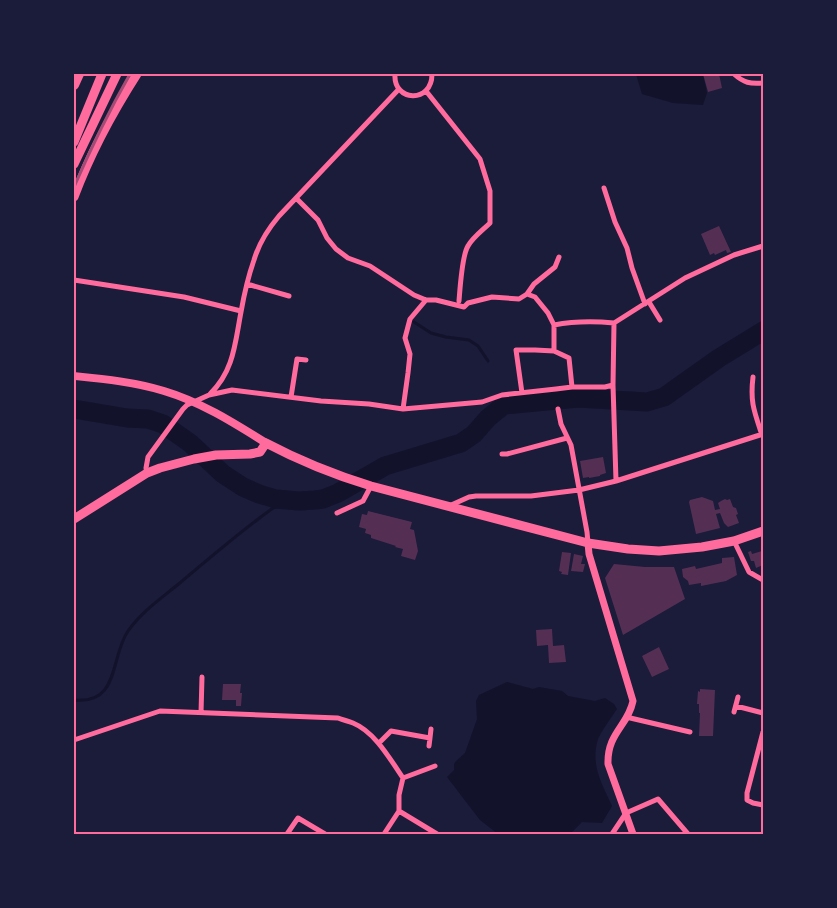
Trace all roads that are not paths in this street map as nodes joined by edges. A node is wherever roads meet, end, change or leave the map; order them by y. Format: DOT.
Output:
graph roads {
  1 [pos="79,74"];
  2 [pos="102,74"];
  3 [pos="117,74"];
  4 [pos="137,74"];
  5 [pos="395,74"];
  6 [pos="432,74"];
  7 [pos="734,74"];
  8 [pos="763,83"];
  9 [pos="74,85"];
  10 [pos="399,89"];
  11 [pos="426,91"];
  12 [pos="74,142"];
  13 [pos="74,164"];
  14 [pos="604,188"];
  15 [pos="74,197"];
  16 [pos="296,198"];
  17 [pos="763,246"];
  18 [pos="559,257"];
  19 [pos="74,280"];
  20 [pos="247,284"];
  21 [pos="528,294"];
  22 [pos="289,296"];
  23 [pos="426,300"];
  24 [pos="459,301"];
  25 [pos="647,303"];
  26 [pos="241,311"];
  27 [pos="660,320"];
  28 [pos="614,324"];
  29 [pos="554,325"];
  30 [pos="554,351"];
  31 [pos="306,360"];
  32 [pos="74,376"];
  33 [pos="753,377"];
  34 [pos="613,385"];
  35 [pos="572,387"];
  36 [pos="522,393"];
  37 [pos="209,394"];
  38 [pos="291,396"];
  39 [pos="193,402"];
  40 [pos="403,409"];
  41 [pos="558,409"];
  42 [pos="762,434"];
  43 [pos="568,438"];
  44 [pos="266,443"];
  45 [pos="502,454"];
  46 [pos="147,473"];
  47 [pos="616,481"];
  48 [pos="371,486"];
  49 [pos="578,490"];
  50 [pos="448,506"];
  51 [pos="338,513"];
  52 [pos="74,519"];
  53 [pos="763,531"];
  54 [pos="734,541"];
  55 [pos="588,543"];
  56 [pos="763,580"];
  57 [pos="202,677"];
  58 [pos="738,698"];
  59 [pos="736,706"];
  60 [pos="734,712"];
  61 [pos="201,713"];
  62 [pos="763,713"];
  63 [pos="626,717"];
  64 [pos="432,729"];
  65 [pos="690,732"];
  66 [pos="763,732"];
  67 [pos="430,738"];
  68 [pos="74,740"];
  69 [pos="379,743"];
  70 [pos="429,746"];
  71 [pos="436,766"];
  72 [pos="403,778"];
  73 [pos="763,804"];
  74 [pos="398,811"];
  75 [pos="626,813"];
  76 [pos="287,834"];
  77 [pos="325,834"];
  78 [pos="384,834"];
  79 [pos="437,834"];
  80 [pos="612,834"];
  81 [pos="633,834"];
  82 [pos="688,834"];
  1 -- 9 [label="highway"];
  2 -- 12 [label="main road"];
  3 -- 13 [label="main road"];
  4 -- 15 [label="main road"];
  5 -- 10 [label="street"];
  6 -- 11 [label="street"];
  7 -- 8 [label="street"];
  10 -- 11 [label="street"];
  10 -- 16 [label="street"];
  11 -- 24 [label="street"];
  14 -- 25 [label="street"];
  16 -- 20 [label="street"];
  16 -- 23 [label="street"];
  17 -- 25 [label="street"];
  18 -- 21 [label="street"];
  19 -- 26 [label="street"];
  20 -- 22 [label="street"];
  20 -- 26 [label="street"];
  21 -- 23 [label="street"];
  21 -- 29 [label="street"];
  23 -- 40 [label="street"];
  25 -- 27 [label="street"];
  25 -- 28 [label="street"];
  26 -- 37 [label="street"];
  28 -- 29 [label="street"];
  28 -- 34 [label="street"];
  29 -- 30 [label="street"];
  30 -- 35 [label="street"];
  30 -- 36 [label="street"];
  31 -- 38 [label="street"];
  32 -- 39 [label="main road"];
  33 -- 42 [label="street"];
  34 -- 35 [label="street"];
  34 -- 47 [label="street"];
  35 -- 36 [label="street"];
  36 -- 40 [label="street"];
  37 -- 38 [label="street"];
  37 -- 39 [label="street"];
  38 -- 40 [label="street"];
  39 -- 44 [label="main road"];
  39 -- 46 [label="street"];
  41 -- 43 [label="street"];
  42 -- 47 [label="street"];
  43 -- 45 [label="street"];
  43 -- 49 [label="street"];
  44 -- 46 [label="main road"];
  44 -- 48 [label="main road"];
  46 -- 52 [label="main road"];
  47 -- 49 [label="street"];
  48 -- 50 [label="main road"];
  48 -- 51 [label="street"];
  49 -- 50 [label="street"];
  49 -- 55 [label="street"];
  50 -- 55 [label="main road"];
  53 -- 54 [label="main road"];
  54 -- 55 [label="main road"];
  54 -- 56 [label="street"];
  55 -- 63 [label="street"];
  57 -- 61 [label="street"];
  58 -- 59 [label="street"];
  59 -- 60 [label="street"];
  59 -- 62 [label="street"];
  61 -- 68 [label="street"];
  61 -- 69 [label="street"];
  63 -- 65 [label="street"];
  63 -- 75 [label="street"];
  64 -- 67 [label="street"];
  66 -- 73 [label="street"];
  67 -- 69 [label="street"];
  67 -- 70 [label="street"];
  69 -- 72 [label="street"];
  71 -- 72 [label="street"];
  72 -- 74 [label="street"];
  74 -- 78 [label="street"];
  74 -- 79 [label="street"];
  75 -- 80 [label="street"];
  75 -- 81 [label="street"];
  75 -- 82 [label="street"];
  76 -- 77 [label="street"];
}
